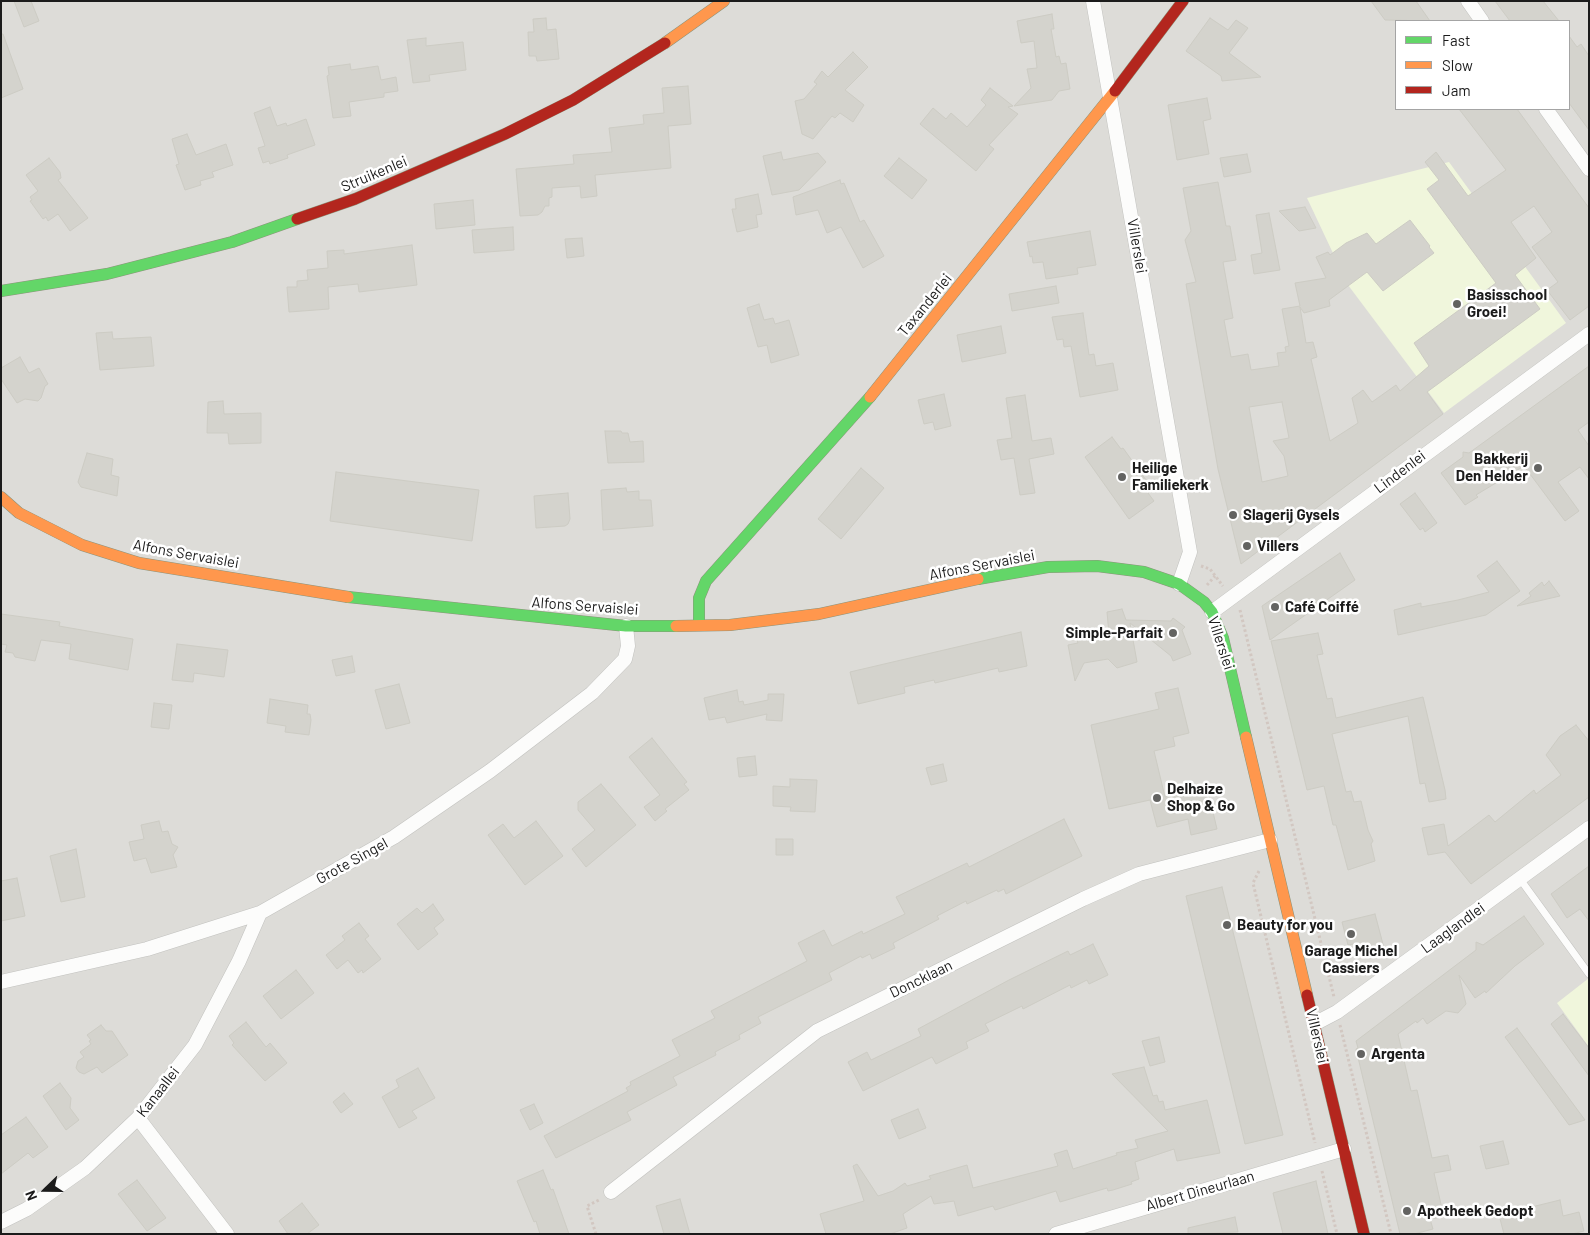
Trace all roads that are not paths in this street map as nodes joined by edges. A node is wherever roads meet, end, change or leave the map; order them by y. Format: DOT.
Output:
graph roads {
  1 [pos="724,1"];
  2 [pos="1094,1"];
  3 [pos="1183,1"];
  4 [pos="1468,1"];
  5 [pos="1481,20"];
  6 [pos="1110,98"];
  7 [pos="1547,110"];
  8 [pos="1589,169"];
  9 [pos="1,292"];
  10 [pos="1589,334"];
  11 [pos="1,498"];
  12 [pos="1179,584"];
  13 [pos="1212,612"];
  14 [pos="700,625"];
  15 [pos="626,626"];
  16 [pos="1589,828"];
  17 [pos="1270,840"];
  18 [pos="1520,879"];
  19 [pos="260,913"];
  20 [pos="1589,974"];
  21 [pos="1,982"];
  22 [pos="1314,1024"];
  23 [pos="138,1118"];
  24 [pos="1344,1149"];
  25 [pos="612,1192"];
  26 [pos="1,1222"];
  27 [pos="227,1234"];
  28 [pos="1056,1234"];
  29 [pos="1364,1234"];
  1 -- 9 [label="street, Struikenlei"];
  2 -- 6 [label="street, Villerslei"];
  3 -- 6 [label="street, Taxanderlei"];
  4 -- 5 [label="street"];
  6 -- 12 [label="street, Villerslei"];
  6 -- 14 [label="street, Taxanderlei"];
  7 -- 8 [label="street"];
  10 -- 13 [label="street, Lindenlei"];
  11 -- 15 [label="street, Alfons Servaislei"];
  12 -- 13 [label="street, Villerslei"];
  12 -- 14 [label="street, Alfons Servaislei"];
  13 -- 17 [label="street, Villerslei"];
  14 -- 15 [label="street, Alfons Servaislei"];
  15 -- 19 [label="street, Grote Singel"];
  16 -- 18 [label="street, Laaglandlei"];
  17 -- 22 [label="street, Villerslei"];
  17 -- 25 [label="street, Doncklaan"];
  18 -- 20 [label="lane"];
  18 -- 22 [label="street, Laaglandlei"];
  19 -- 21 [label="street, Grote Singel"];
  19 -- 23 [label="street, Kanaallei"];
  22 -- 24 [label="street, Villerslei"];
  23 -- 26 [label="street, Kanaallei"];
  23 -- 27 [label="street"];
  24 -- 28 [label="street, Albert Dineurlaan"];
  24 -- 29 [label="street, Villerslei"];
}
